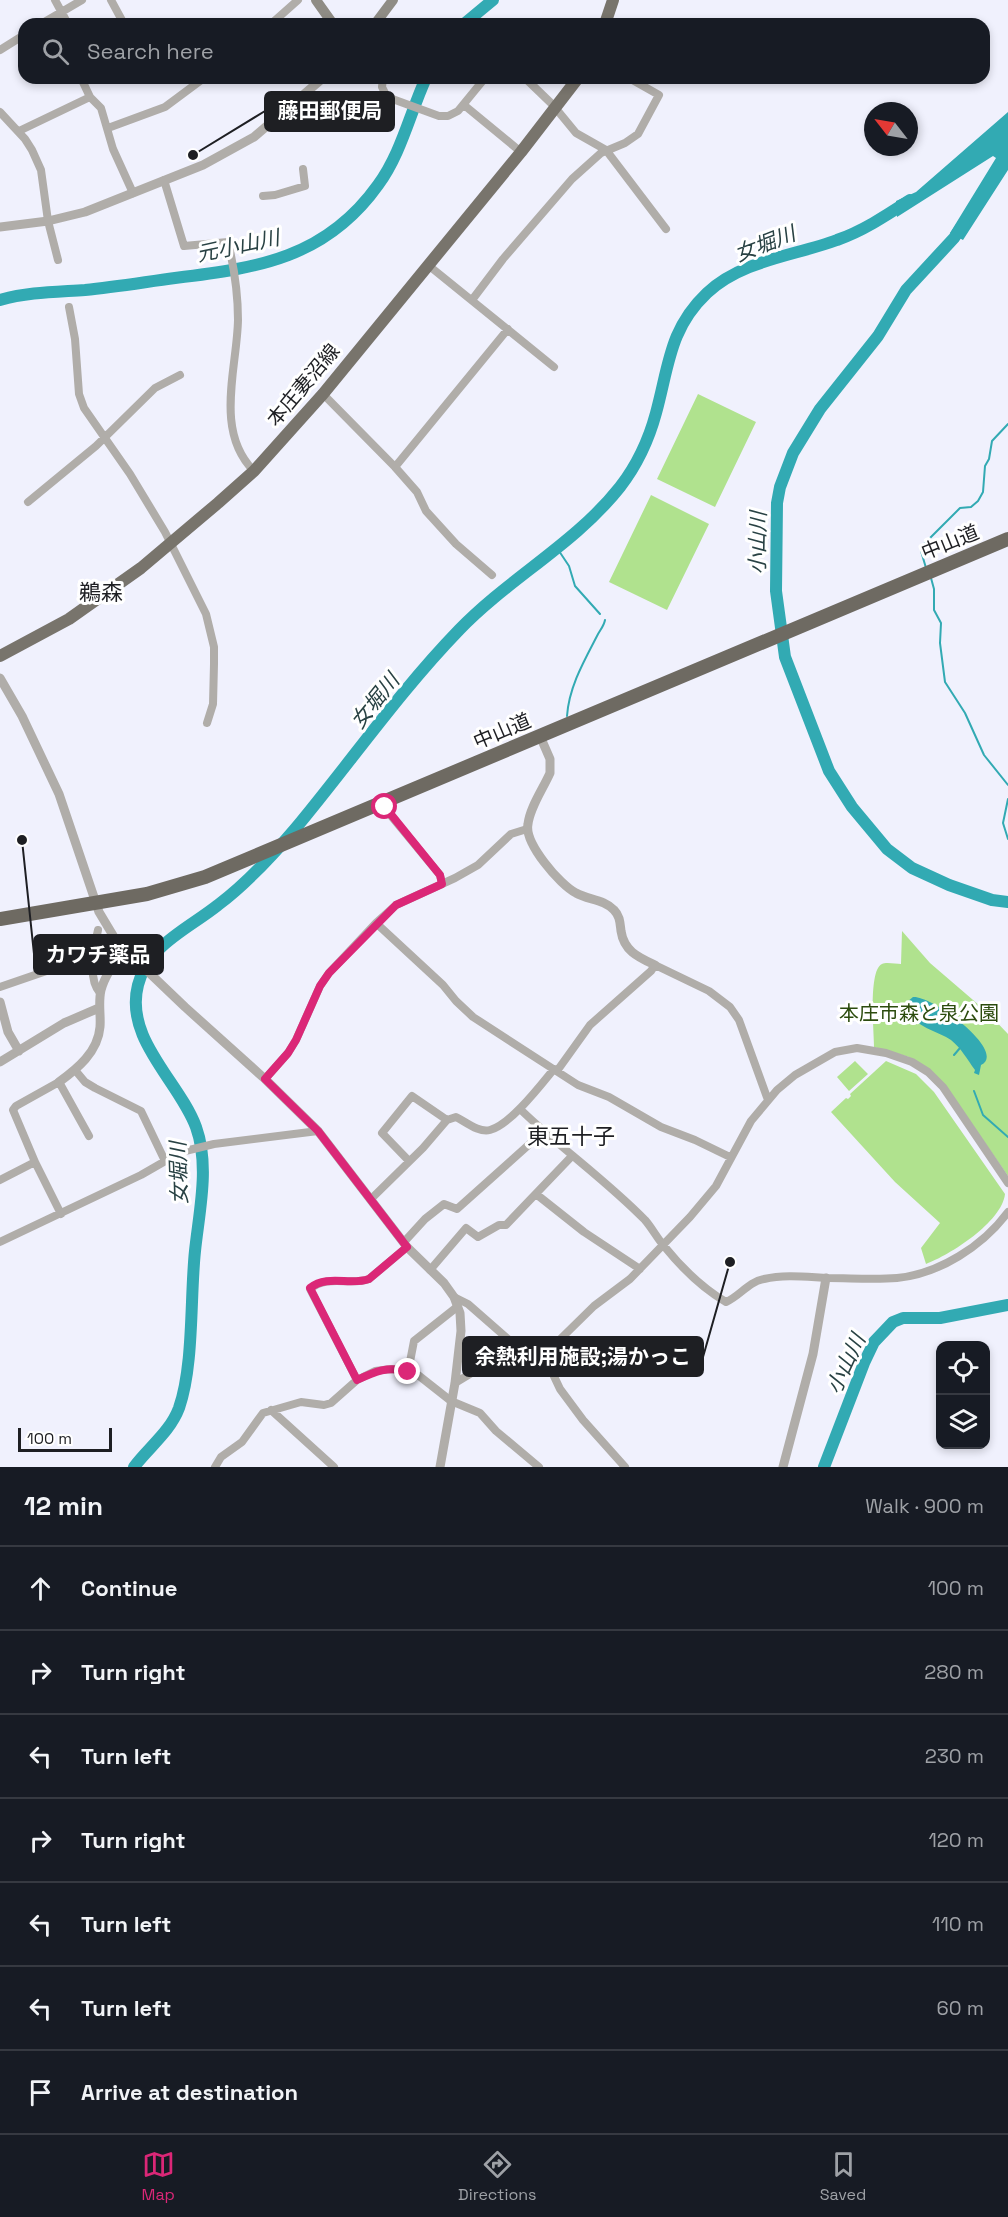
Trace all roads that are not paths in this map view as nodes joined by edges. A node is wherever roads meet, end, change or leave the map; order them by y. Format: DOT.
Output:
graph roads {
  1 [pos="55,0"];
  2 [pos="82,0"];
  3 [pos="112,0"];
  4 [pos="298,0"];
  5 [pos="316,0"];
  6 [pos="393,0"];
  7 [pos="613,0"];
  8 [pos="62,11"];
  9 [pos="51,18"];
  10 [pos="65,18"];
  11 [pos="121,18"];
  12 [pos="278,18"];
  13 [pos="329,18"];
  14 [pos="380,18"];
  15 [pos="607,18"];
  16 [pos="18,39"];
  17 [pos="0,50"];
  18 [pos="84,84"];
  19 [pos="196,84"];
  20 [pos="316,84"];
  21 [pos="382,84"];
  22 [pos="481,84"];
  23 [pos="531,84"];
  24 [pos="574,84"];
  25 [pos="640,84"];
  26 [pos="90,98"];
  27 [pos="465,105"];
  28 [pos="556,109"];
  29 [pos="0,112"];
  30 [pos="108,128"];
  31 [pos="19,131"];
  32 [pos="606,150"];
  33 [pos="521,152"];
  34 [pos="303,169"];
  35 [pos="164,180"];
  36 [pos="133,193"];
  37 [pos="263,196"];
  38 [pos="48,221"];
  39 [pos="0,227"];
  40 [pos="666,229"];
  41 [pos="58,260"];
  42 [pos="428,265"];
  43 [pos="472,300"];
  44 [pos="69,307"];
  45 [pos="508,329"];
  46 [pos="554,367"];
  47 [pos="180,375"];
  48 [pos="323,394"];
  49 [pos="104,439"];
  50 [pos="395,467"];
  51 [pos="254,471"];
  52 [pos="28,502"];
  53 [pos="1008,539"];
  54 [pos="170,545"];
  55 [pos="492,575"];
  56 [pos="0,656"];
  57 [pos="0,678"];
  58 [pos="207,723"];
  59 [pos="540,736"];
  60 [pos="382,802"];
  61 [pos="527,829"];
  62 [pos="442,884"];
  63 [pos="97,903"];
  64 [pos="0,919"];
  65 [pos="376,923"];
  66 [pos="98,930"];
  67 [pos="124,950"];
  68 [pos="93,955"];
  69 [pos="655,965"];
  70 [pos="0,987"];
  71 [pos="100,993"];
  72 [pos="0,1002"];
  73 [pos="99,1008"];
  74 [pos="19,1051"];
  75 [pos="0,1062"];
  76 [pos="75,1070"];
  77 [pos="556,1070"];
  78 [pos="265,1079"];
  79 [pos="60,1082"];
  80 [pos="768,1100"];
  81 [pos="520,1109"];
  82 [pos="447,1120"];
  83 [pos="318,1131"];
  84 [pos="543,1132"];
  85 [pos="89,1136"];
  86 [pos="572,1156"];
  87 [pos="730,1157"];
  88 [pos="165,1161"];
  89 [pos="410,1161"];
  90 [pos="35,1162"];
  91 [pos="0,1179"];
  92 [pos="1008,1184"];
  93 [pos="536,1194"];
  94 [pos="371,1199"];
  95 [pos="1008,1212"];
  96 [pos="61,1214"];
  97 [pos="0,1242"];
  98 [pos="405,1244"];
  99 [pos="663,1245"];
  100 [pos="640,1269"];
  101 [pos="430,1270"];
  102 [pos="826,1278"];
  103 [pos="454,1297"];
  104 [pos="457,1307"];
  105 [pos="516,1346"];
  106 [pos="539,1360"];
  107 [pos="408,1372"];
  108 [pos="357,1380"];
  109 [pos="454,1383"];
  110 [pos="451,1401"];
  111 [pos="271,1410"];
  112 [pos="215,1467"];
  113 [pos="334,1467"];
  114 [pos="440,1467"];
  115 [pos="539,1467"];
  116 [pos="625,1467"];
  117 [pos="783,1467"];
  1 -- 8 [label="street"];
  2 -- 8 [label="street"];
  3 -- 11 [label="street"];
  4 -- 12 [label="street"];
  5 -- 13 [label="main road"];
  6 -- 14 [label="main road"];
  7 -- 15 [label="main road"];
  8 -- 9 [label="street"];
  8 -- 10 [label="street"];
  16 -- 17 [label="street"];
  18 -- 26 [label="street"];
  19 -- 30 [label="street"];
  20 -- 35 [label="street"];
  21 -- 27 [label="street"];
  22 -- 27 [label="street"];
  23 -- 28 [label="street"];
  24 -- 28 [label="main road, 本庄妻沼線"];
  25 -- 32 [label="street"];
  26 -- 30 [label="street"];
  26 -- 31 [label="street"];
  27 -- 33 [label="street"];
  28 -- 32 [label="street"];
  28 -- 33 [label="main road, 本庄妻沼線"];
  29 -- 31 [label="street"];
  30 -- 36 [label="street"];
  31 -- 38 [label="street"];
  32 -- 40 [label="street"];
  32 -- 43 [label="street"];
  33 -- 42 [label="main road, 本庄妻沼線"];
  34 -- 37 [label="street"];
  35 -- 36 [label="street"];
  35 -- 51 [label="street"];
  36 -- 38 [label="street"];
  38 -- 39 [label="street"];
  38 -- 41 [label="street"];
  42 -- 43 [label="street"];
  42 -- 48 [label="main road, 本庄妻沼線"];
  43 -- 45 [label="street"];
  44 -- 49 [label="street"];
  45 -- 46 [label="street"];
  45 -- 50 [label="street"];
  47 -- 49 [label="street"];
  48 -- 50 [label="street"];
  48 -- 51 [label="main road, 本庄妻沼線"];
  49 -- 52 [label="street"];
  49 -- 54 [label="street"];
  50 -- 55 [label="street"];
  51 -- 54 [label="main road, 本庄妻沼線"];
  53 -- 59 [label="highway, 中山道"];
  54 -- 56 [label="main road, 本庄妻沼線"];
  54 -- 58 [label="street"];
  57 -- 63 [label="street"];
  59 -- 60 [label="highway, 中山道"];
  59 -- 61 [label="street"];
  60 -- 62 [label="street"];
  60 -- 63 [label="highway, 中山道"];
  61 -- 62 [label="street"];
  61 -- 69 [label="street"];
  62 -- 65 [label="street"];
  63 -- 64 [label="highway, 中山道"];
  63 -- 67 [label="street"];
  65 -- 77 [label="street"];
  65 -- 78 [label="street"];
  66 -- 68 [label="street"];
  67 -- 71 [label="street"];
  67 -- 78 [label="street"];
  68 -- 70 [label="street"];
  68 -- 71 [label="street"];
  69 -- 77 [label="street"];
  69 -- 80 [label="street"];
  71 -- 73 [label="street"];
  72 -- 74 [label="street"];
  73 -- 74 [label="street"];
  73 -- 76 [label="street"];
  74 -- 75 [label="street"];
  76 -- 79 [label="street"];
  76 -- 88 [label="street"];
  77 -- 81 [label="street"];
  77 -- 87 [label="street"];
  78 -- 83 [label="street"];
  79 -- 85 [label="street"];
  79 -- 90 [label="street"];
  80 -- 87 [label="street"];
  80 -- 92 [label="street"];
  81 -- 82 [label="street"];
  81 -- 84 [label="street"];
  82 -- 89 [label="street"];
  82 -- 89 [label="street"];
  83 -- 88 [label="street"];
  83 -- 94 [label="street"];
  84 -- 86 [label="street"];
  84 -- 98 [label="street"];
  86 -- 93 [label="street"];
  86 -- 99 [label="street"];
  87 -- 99 [label="street"];
  88 -- 96 [label="street"];
  89 -- 94 [label="street"];
  90 -- 91 [label="street"];
  90 -- 96 [label="street"];
  93 -- 100 [label="street"];
  93 -- 101 [label="street"];
  94 -- 98 [label="street"];
  95 -- 102 [label="street"];
  96 -- 97 [label="street"];
  98 -- 101 [label="street"];
  98 -- 108 [label="street"];
  99 -- 100 [label="street"];
  99 -- 102 [label="street"];
  100 -- 106 [label="street"];
  101 -- 103 [label="street"];
  102 -- 117 [label="street"];
  103 -- 104 [label="street"];
  103 -- 105 [label="street"];
  104 -- 107 [label="street"];
  104 -- 109 [label="street"];
  105 -- 106 [label="street"];
  105 -- 109 [label="street"];
  106 -- 116 [label="street"];
  107 -- 108 [label="street"];
  107 -- 110 [label="street"];
  108 -- 111 [label="street"];
  109 -- 110 [label="street"];
  110 -- 114 [label="street"];
  110 -- 115 [label="street"];
  111 -- 112 [label="street"];
  111 -- 113 [label="street"];
}
